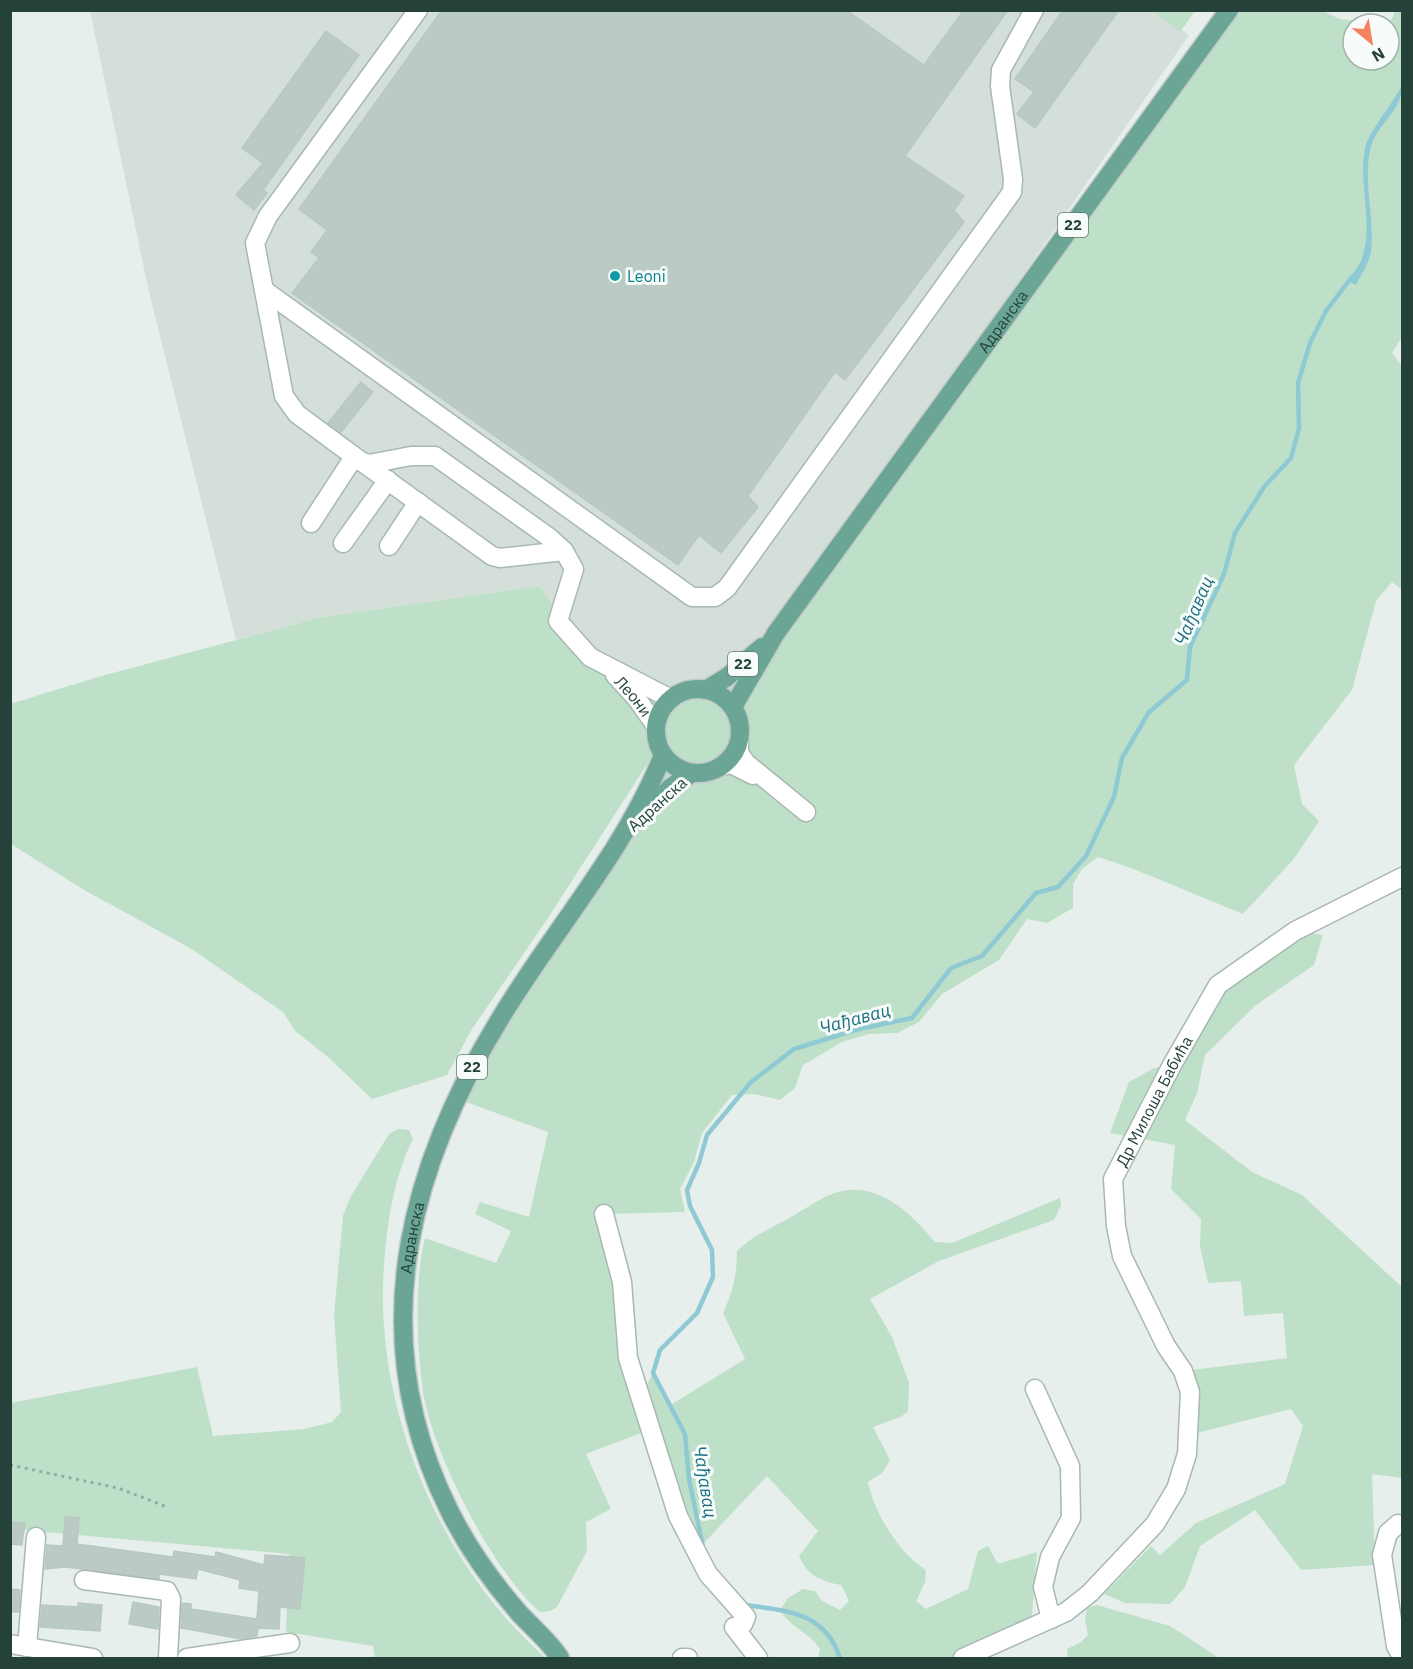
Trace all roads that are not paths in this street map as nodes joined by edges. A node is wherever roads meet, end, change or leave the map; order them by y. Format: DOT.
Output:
graph roads {
  1 [pos="418,10"];
  2 [pos="1034,10"];
  3 [pos="1229,10"];
  4 [pos="264,290"];
  5 [pos="358,460"];
  6 [pos="388,480"];
  7 [pos="418,502"];
  8 [pos="311,523"];
  9 [pos="343,543"];
  10 [pos="389,546"];
  11 [pos="564,551"];
  12 [pos="776,633"];
  13 [pos="608,667"];
  14 [pos="706,690"];
  15 [pos="671,699"];
  16 [pos="733,707"];
  17 [pos="656,726"];
  18 [pos="739,740"];
  19 [pos="663,755"];
  20 [pos="721,766"];
  21 [pos="692,773"];
  22 [pos="782,794"];
  23 [pos="806,812"];
  24 [pos="623,835"];
  25 [pos="1402,877"];
  26 [pos="604,1214"];
  27 [pos="1035,1389"];
  28 [pos="1398,1524"];
  29 [pos="36,1537"];
  30 [pos="84,1580"];
  31 [pos="1051,1619"];
  32 [pos="290,1643"];
  33 [pos="19,1645"];
  34 [pos="562,1656"];
  35 [pos="63,1657"];
  36 [pos="210,1657"];
  37 [pos="1402,1657"];
  38 [pos="93,1659"];
  39 [pos="168,1659"];
  40 [pos="187,1659"];
  41 [pos="682,1659"];
  42 [pos="688,1659"];
  43 [pos="758,1659"];
  44 [pos="963,1659"];
  1 -- 4 [label="street"];
  2 -- 4 [label="street"];
  3 -- 12 [label="main road, Адранска / 22"];
  4 -- 5 [label="street"];
  5 -- 6 [label="street"];
  5 -- 8 [label="street"];
  5 -- 11 [label="street"];
  6 -- 7 [label="street"];
  6 -- 9 [label="street"];
  7 -- 10 [label="street"];
  7 -- 11 [label="street"];
  11 -- 13 [label="street"];
  12 -- 14 [label="main road, Адранска / 22"];
  12 -- 16 [label="main road, Адранска / 22"];
  13 -- 15 [label="street, Леони"];
  13 -- 17 [label="street, Леони"];
  14 -- 15 [label="main road, 22"];
  14 -- 16 [label="main road, 22"];
  15 -- 17 [label="main road"];
  16 -- 18 [label="main road"];
  17 -- 19 [label="main road"];
  18 -- 20 [label="main road"];
  18 -- 22 [label="street"];
  19 -- 21 [label="main road"];
  19 -- 24 [label="main road, Адранска / 22"];
  20 -- 21 [label="main road, 22"];
  20 -- 22 [label="street"];
  21 -- 24 [label="main road, Адранска / 22"];
  22 -- 23 [label="street"];
  24 -- 34 [label="main road, Адранска / 22"];
  25 -- 31 [label="street, Др Милоша Бабића"];
  26 -- 43 [label="street"];
  27 -- 31 [label="street"];
  28 -- 37 [label="street"];
  29 -- 33 [label="street"];
  30 -- 39 [label="street"];
  31 -- 44 [label="street, Др Милоша Бабића"];
  32 -- 36 [label="street"];
  33 -- 35 [label="street"];
  35 -- 38 [label="street"];
  36 -- 40 [label="street"];
  41 -- 42 [label="street"];
}
